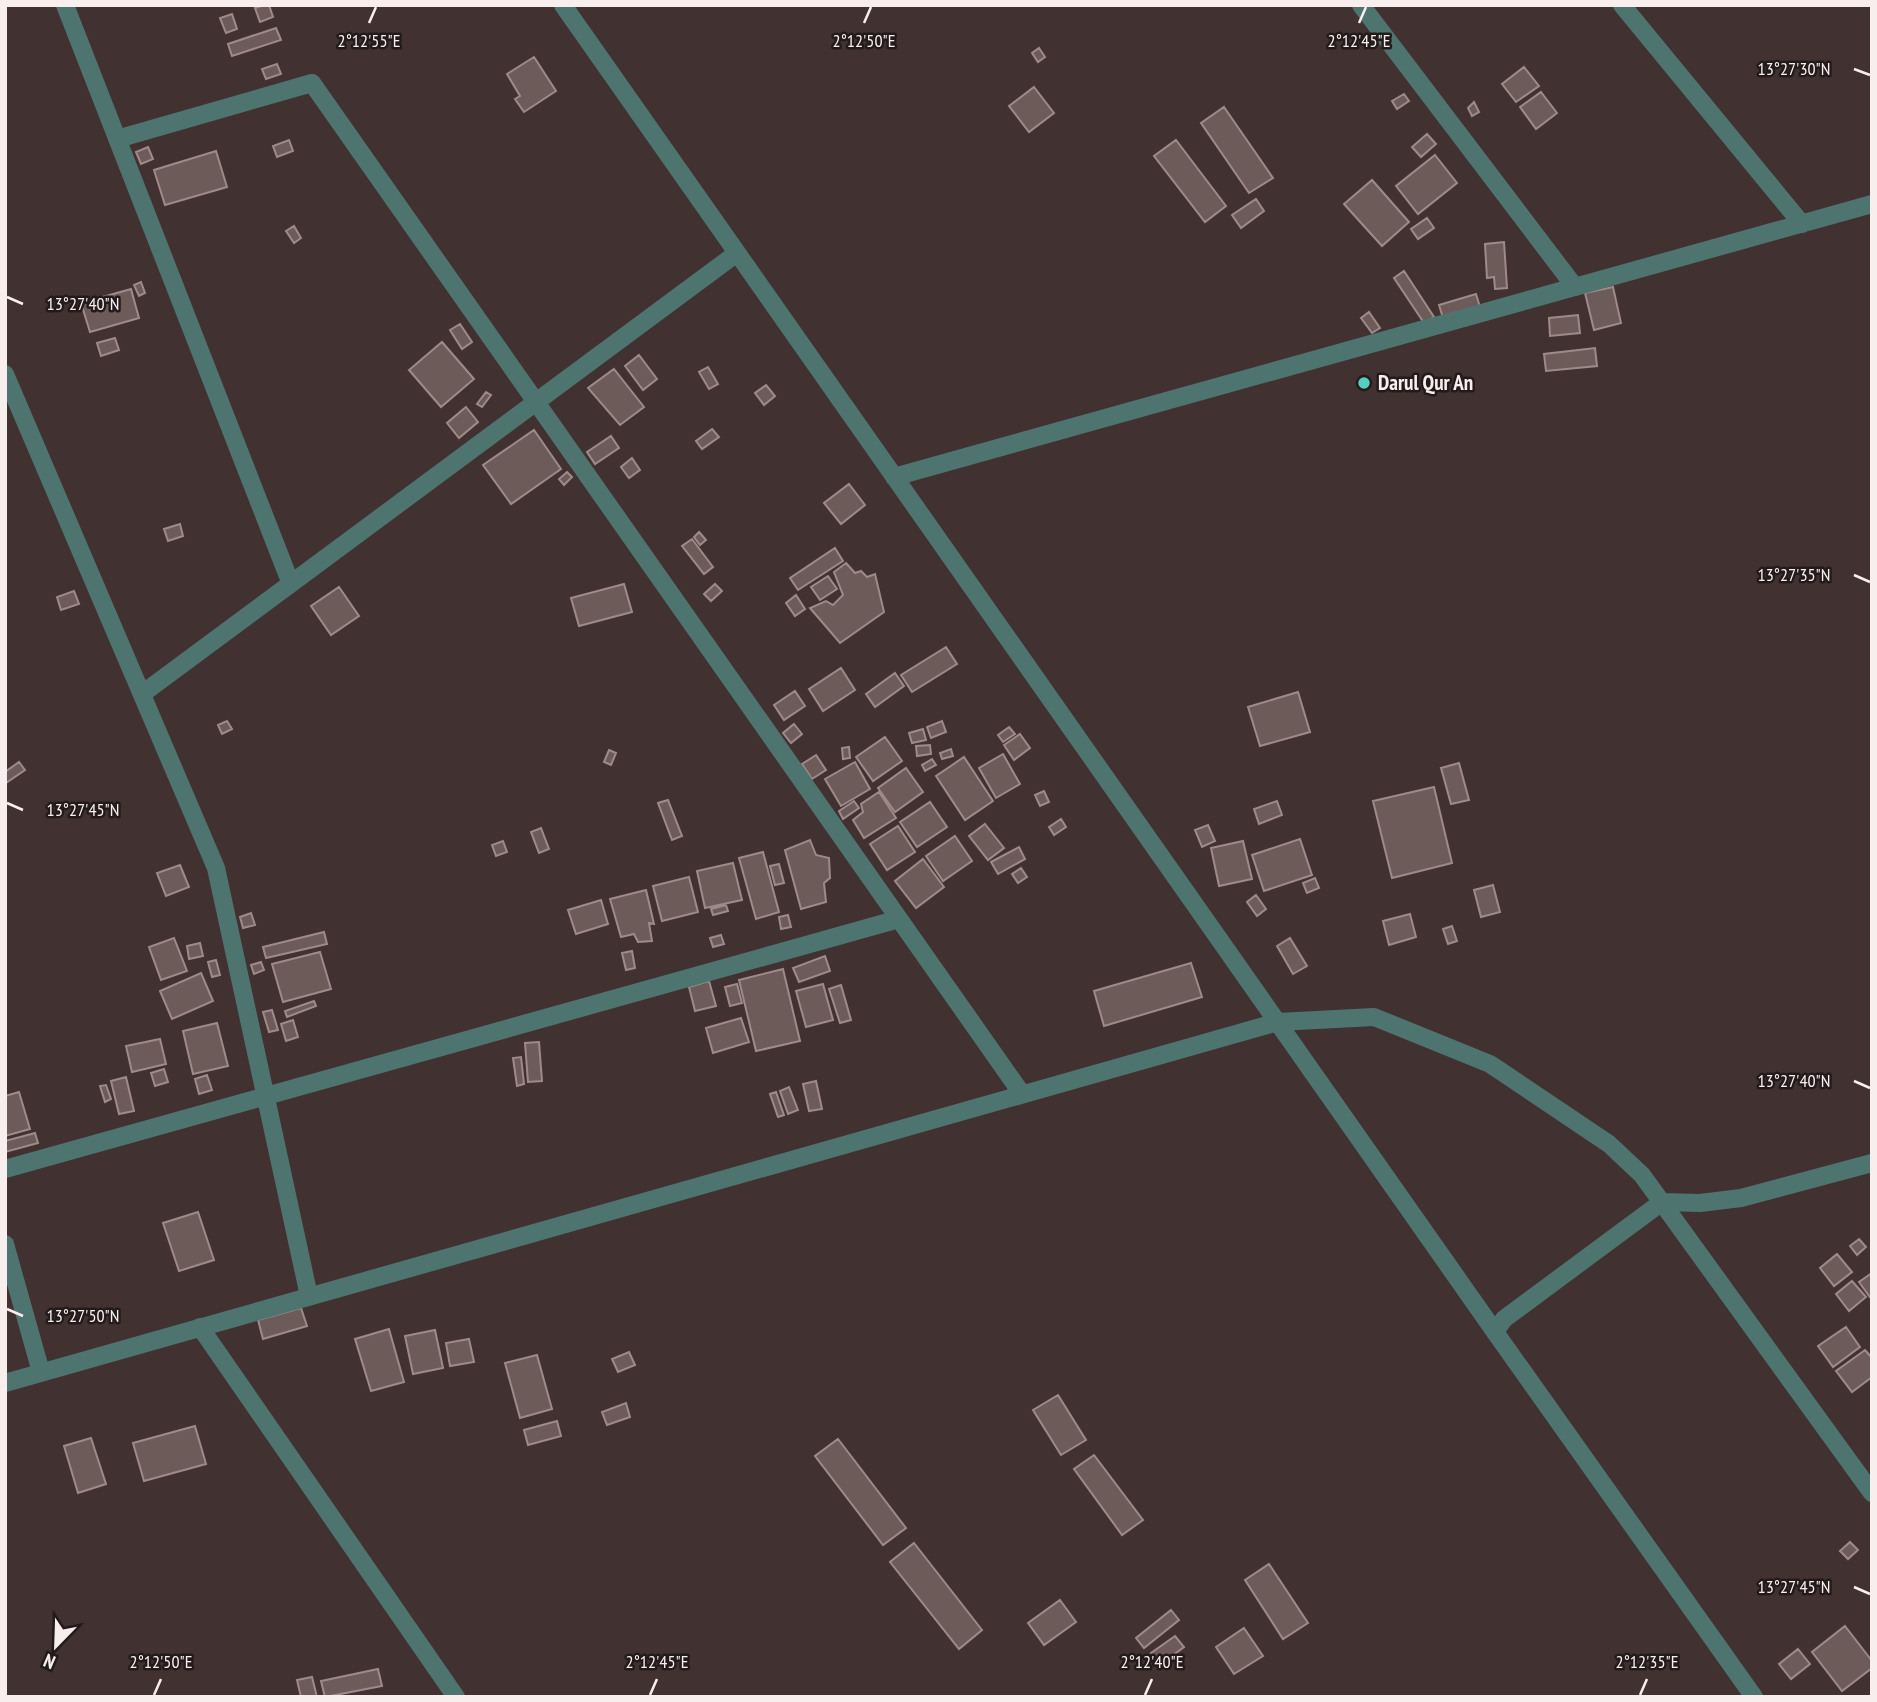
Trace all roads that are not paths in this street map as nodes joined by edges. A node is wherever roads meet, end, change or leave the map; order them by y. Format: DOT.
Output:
graph roads {
  1 [pos="65,5"];
  2 [pos="563,5"];
  3 [pos="1362,5"];
  4 [pos="1622,5"];
  5 [pos="117,139"];
  6 [pos="1872,204"];
  7 [pos="1802,223"];
  8 [pos="737,253"];
  9 [pos="1575,287"];
  10 [pos="5,374"];
  11 [pos="536,403"];
  12 [pos="894,477"];
  13 [pos="291,584"];
  14 [pos="142,694"];
  15 [pos="899,919"];
  16 [pos="1278,1022"];
  17 [pos="1022,1094"];
  18 [pos="266,1097"];
  19 [pos="1872,1163"];
  20 [pos="5,1170"];
  21 [pos="1662,1202"];
  22 [pos="5,1244"];
  23 [pos="309,1296"];
  24 [pos="200,1327"];
  25 [pos="1495,1332"];
  26 [pos="41,1372"];
  27 [pos="5,1383"];
  28 [pos="1872,1493"];
  29 [pos="456,1697"];
  30 [pos="1754,1697"];
  1 -- 5 [label="street"];
  2 -- 8 [label="street"];
  3 -- 9 [label="street"];
  4 -- 7 [label="street"];
  5 -- 11 [label="street"];
  5 -- 13 [label="street"];
  6 -- 7 [label="street"];
  7 -- 9 [label="street"];
  8 -- 11 [label="street"];
  8 -- 12 [label="street"];
  9 -- 12 [label="street"];
  10 -- 14 [label="street"];
  11 -- 13 [label="street"];
  11 -- 15 [label="street"];
  12 -- 16 [label="street"];
  13 -- 14 [label="street"];
  14 -- 18 [label="street"];
  15 -- 17 [label="street"];
  15 -- 18 [label="street"];
  16 -- 17 [label="street"];
  16 -- 21 [label="street"];
  16 -- 25 [label="street"];
  17 -- 23 [label="street"];
  18 -- 20 [label="street"];
  18 -- 23 [label="street"];
  19 -- 21 [label="street"];
  21 -- 25 [label="street"];
  21 -- 28 [label="street"];
  22 -- 26 [label="street"];
  23 -- 24 [label="street"];
  24 -- 26 [label="street"];
  24 -- 29 [label="street"];
  25 -- 30 [label="street"];
  26 -- 27 [label="street"];
}
